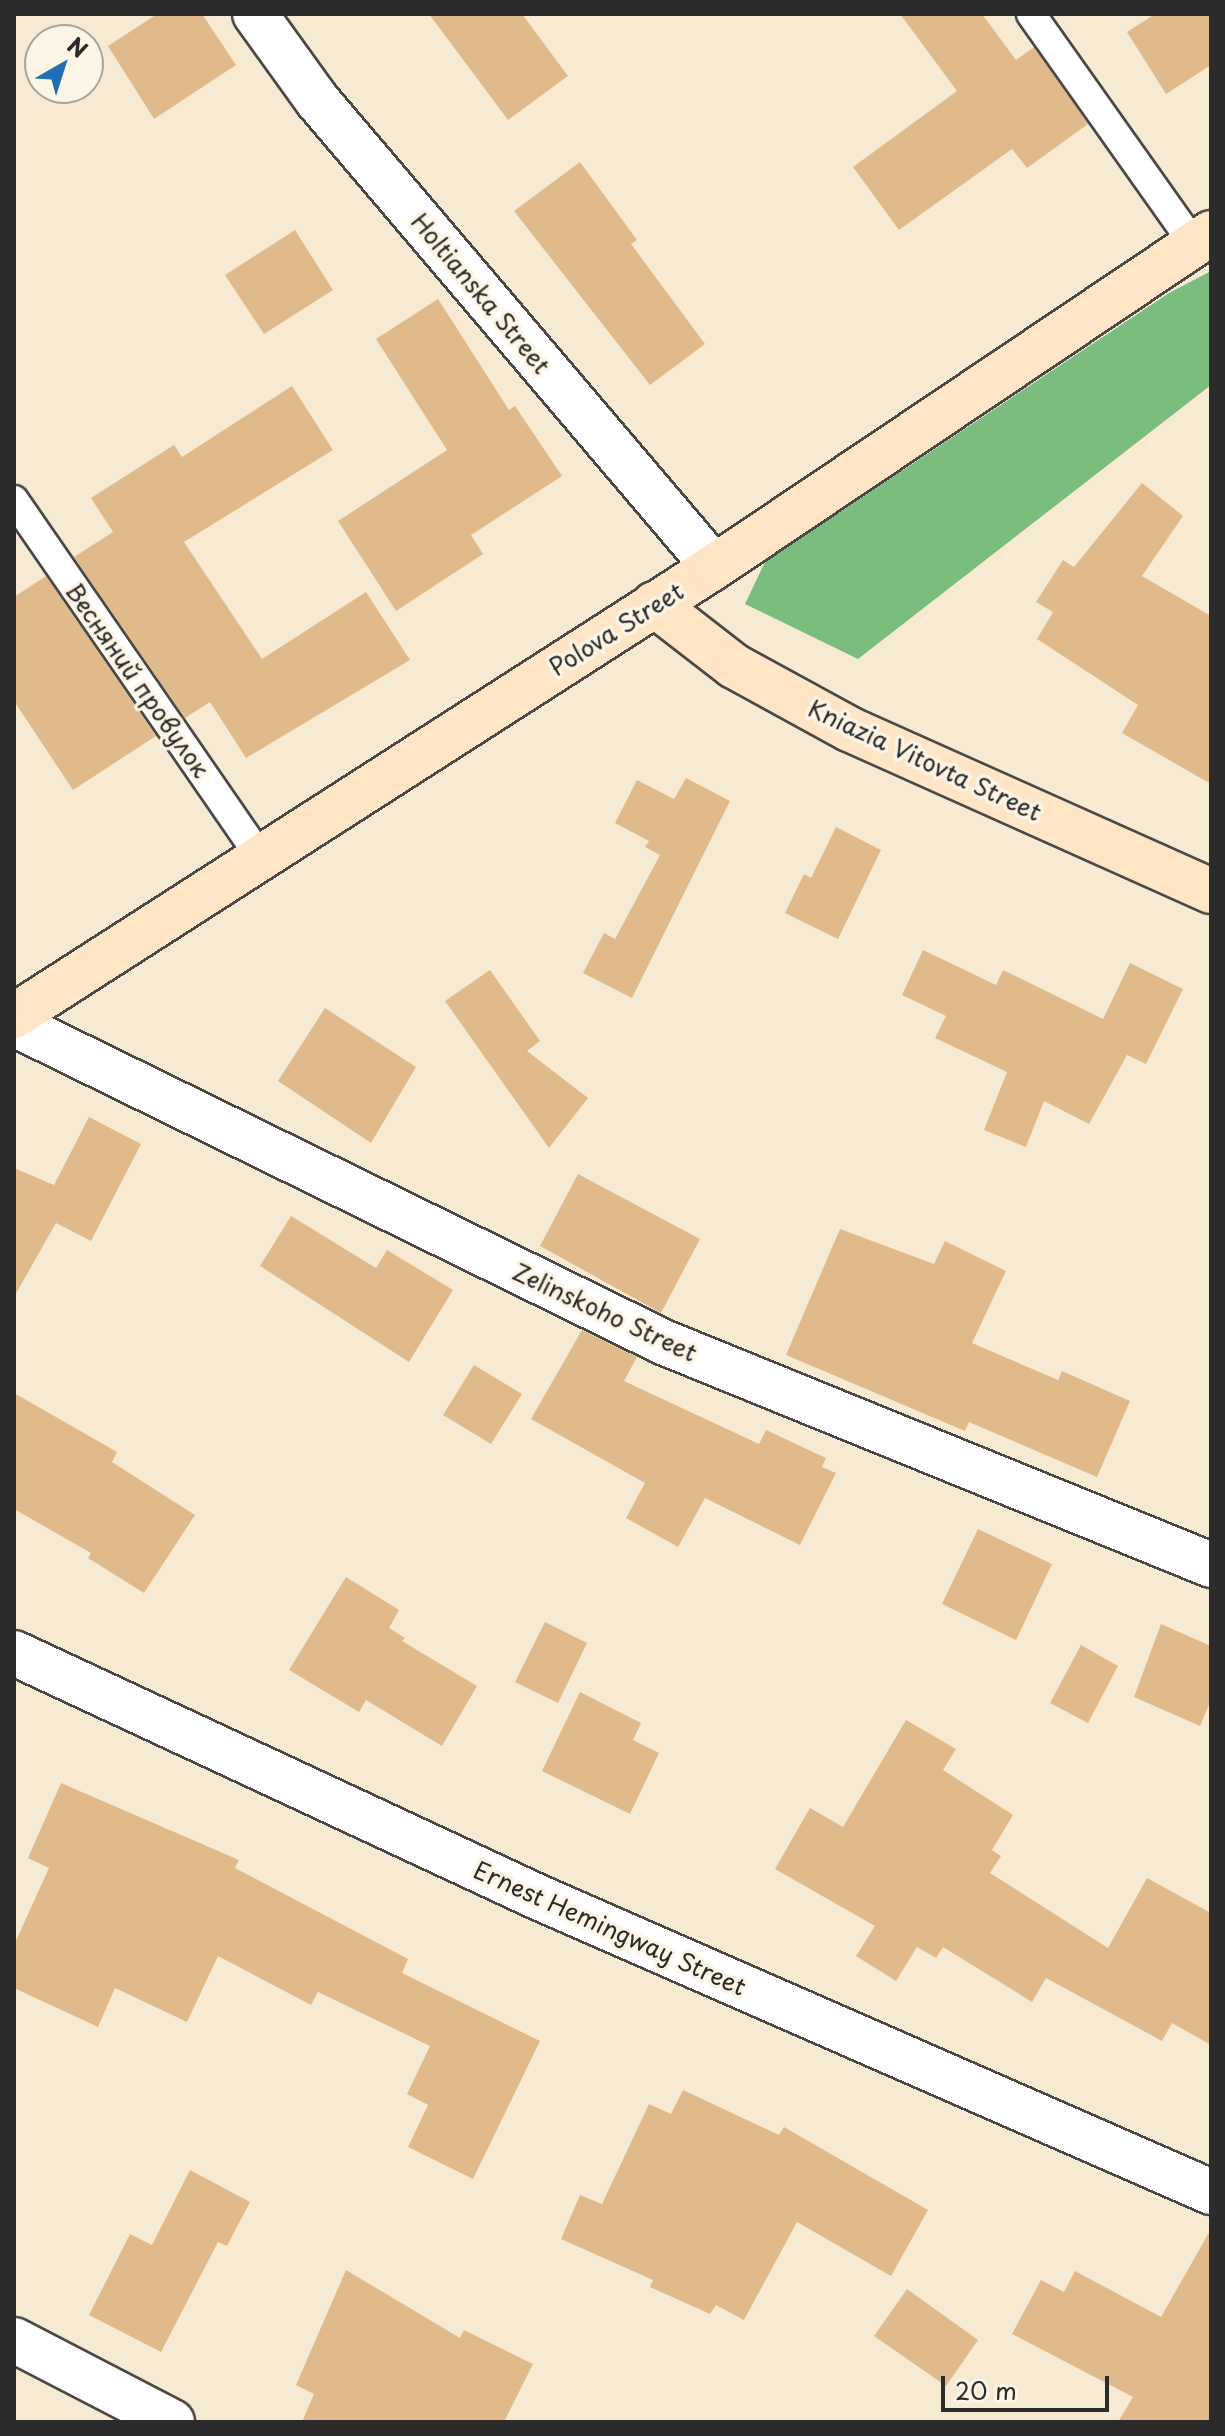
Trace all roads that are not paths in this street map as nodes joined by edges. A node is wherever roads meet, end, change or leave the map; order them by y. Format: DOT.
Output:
graph roads {
  1 [pos="255,14"];
  2 [pos="1031,14"];
  3 [pos="1202,239"];
  4 [pos="14,500"];
  5 [pos="714,567"];
  6 [pos="654,604"];
  7 [pos="263,861"];
  8 [pos="1211,891"];
  9 [pos="14,1016"];
  10 [pos="14,1024"];
  11 [pos="1211,1565"];
  12 [pos="14,1653"];
  13 [pos="1211,2192"];
  14 [pos="14,2340"];
  15 [pos="172,2422"];
  1 -- 5 [label="street, Holtianska Street"];
  2 -- 3 [label="lane"];
  3 -- 5 [label="street, Polova Street"];
  4 -- 7 [label="lane, Весняний провулок"];
  5 -- 6 [label="street, Polova Street"];
  6 -- 7 [label="street, Polova Street"];
  6 -- 8 [label="street, Kniazia Vitovta Street"];
  7 -- 9 [label="street, Polova Street"];
  10 -- 11 [label="street, Zelinskoho Street"];
  12 -- 13 [label="street, Ernest Hemingway Street"];
  14 -- 15 [label="street"];
}
